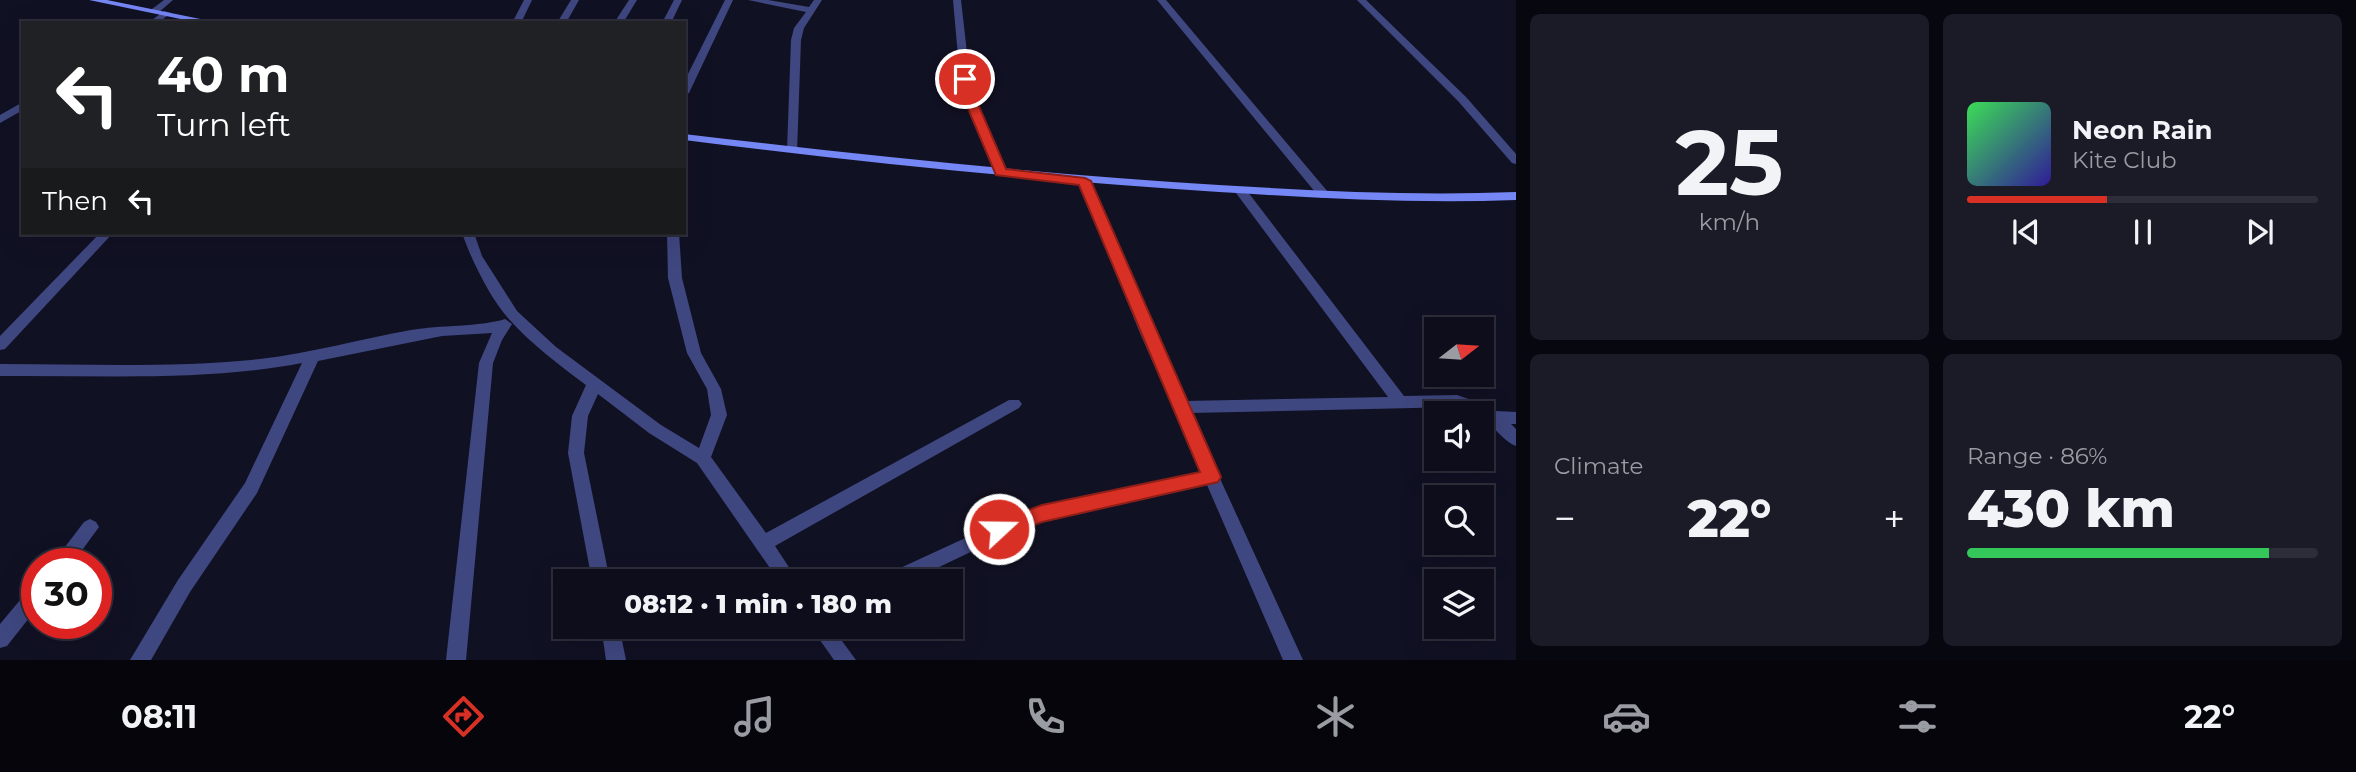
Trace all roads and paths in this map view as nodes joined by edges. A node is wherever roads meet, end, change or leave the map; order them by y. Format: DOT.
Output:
graph roads {
  1 [pos="93,0"];
  2 [pos="169,0"];
  3 [pos="528,0"];
  4 [pos="575,0"];
  5 [pos="633,0"];
  6 [pos="678,0"];
  7 [pos="729,0"];
  8 [pos="752,0"];
  9 [pos="818,0"];
  10 [pos="957,0"];
  11 [pos="1161,0"];
  12 [pos="1361,0"];
  13 [pos="813,10"];
  14 [pos="155,11"];
  15 [pos="167,13"];
  16 [pos="155,21"];
  17 [pos="206,21"];
  18 [pos="517,21"];
  19 [pos="562,21"];
  20 [pos="619,21"];
  21 [pos="667,21"];
  22 [pos="686,89"];
  23 [pos="21,106"];
  24 [pos="0,120"];
  25 [pos="686,137"];
  26 [pos="793,150"];
  27 [pos="1516,162"];
  28 [pos="1001,172"];
  29 [pos="1085,181"];
  30 [pos="1240,190"];
  31 [pos="1324,195"];
  32 [pos="1516,196"];
  33 [pos="105,235"];
  34 [pos="469,235"];
  35 [pos="673,235"];
  36 [pos="507,321"];
  37 [pos="0,345"];
  38 [pos="313,357"];
  39 [pos="0,370"];
  40 [pos="595,383"];
  41 [pos="1424,402"];
  42 [pos="1401,403"];
  43 [pos="1014,404"];
  44 [pos="1181,408"];
  45 [pos="1494,417"];
  46 [pos="1516,418"];
  47 [pos="1516,440"];
  48 [pos="703,458"];
  49 [pos="1211,477"];
  50 [pos="90,527"];
  51 [pos="764,543"];
  52 [pos="74,548"];
  53 [pos="599,569"];
  54 [pos="781,569"];
  55 [pos="916,569"];
  56 [pos="21,613"];
  57 [pos="0,639"];
  58 [pos="612,639"];
  59 [pos="829,639"];
  60 [pos="140,660"];
  61 [pos="456,660"];
  62 [pos="616,660"];
  63 [pos="846,660"];
  64 [pos="1293,660"];
  1 -- 14 [label="street"];
  2 -- 14 [label="street"];
  3 -- 18 [label="street"];
  4 -- 19 [label="street"];
  5 -- 20 [label="street"];
  6 -- 21 [label="street"];
  7 -- 22 [label="street"];
  8 -- 13 [label="street"];
  9 -- 13 [label="street"];
  10 -- 28 [label="street"];
  11 -- 31 [label="street"];
  12 -- 27 [label="street"];
  13 -- 26 [label="street"];
  14 -- 15 [label="street"];
  15 -- 16 [label="street"];
  15 -- 17 [label="street"];
  23 -- 24 [label="street"];
  25 -- 26 [label="street"];
  26 -- 28 [label="street"];
  28 -- 29 [label="street"];
  29 -- 30 [label="street"];
  29 -- 44 [label="street"];
  30 -- 31 [label="street"];
  30 -- 42 [label="street"];
  31 -- 32 [label="street"];
  33 -- 37 [label="street"];
  34 -- 36 [label="street"];
  35 -- 48 [label="street"];
  36 -- 38 [label="street"];
  36 -- 40 [label="street"];
  36 -- 61 [label="street"];
  38 -- 39 [label="street"];
  38 -- 60 [label="street"];
  40 -- 48 [label="street"];
  40 -- 53 [label="street"];
  41 -- 42 [label="street"];
  42 -- 44 [label="street"];
  43 -- 51 [label="street"];
  44 -- 49 [label="street"];
  45 -- 46 [label="street"];
  45 -- 47 [label="street"];
  48 -- 51 [label="street"];
  49 -- 55 [label="street"];
  49 -- 64 [label="street"];
  50 -- 52 [label="street"];
  51 -- 54 [label="street"];
  56 -- 57 [label="street"];
  58 -- 62 [label="street"];
  59 -- 63 [label="street"];
}
